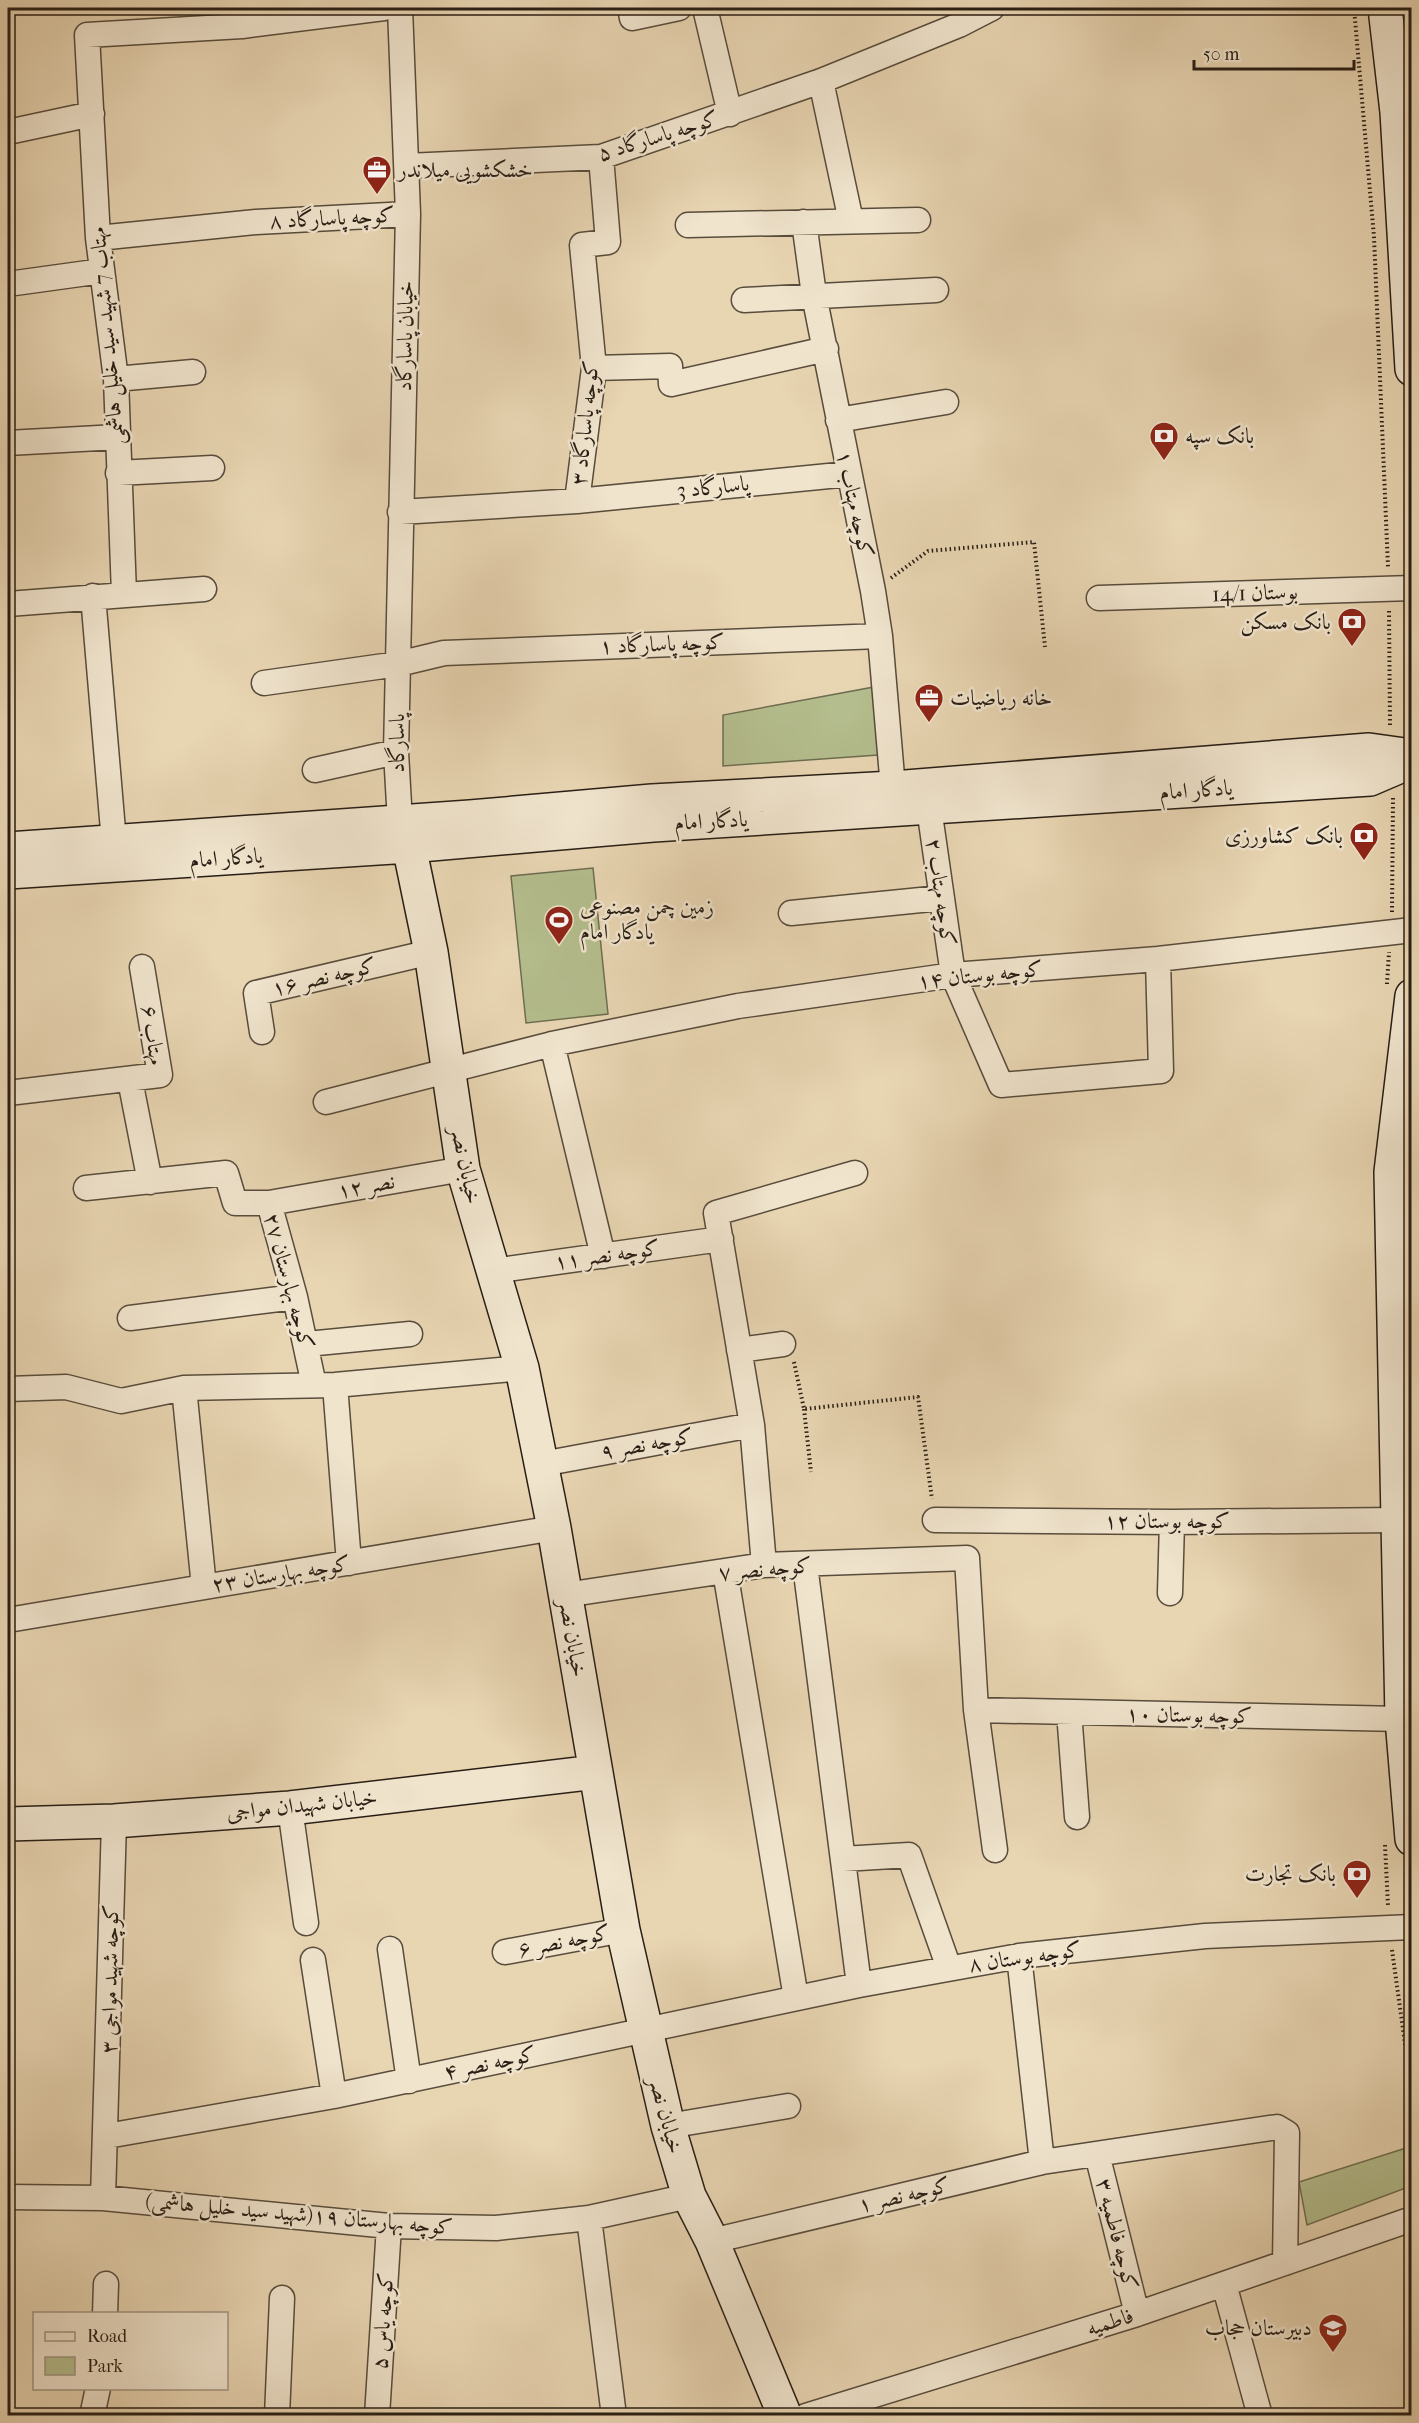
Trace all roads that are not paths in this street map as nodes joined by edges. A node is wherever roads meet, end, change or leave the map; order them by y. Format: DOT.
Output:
graph roads {
  1 [pos="384,8"];
  2 [pos="400,8"];
  3 [pos="630,8"];
  4 [pos="680,8"];
  5 [pos="705,8"];
  6 [pos="992,8"];
  7 [pos="1385,8"];
  8 [pos="821,81"];
  9 [pos="92,114"];
  10 [pos="730,114"];
  11 [pos="8,132"];
  12 [pos="601,157"];
  13 [pos="407,166"];
  14 [pos="408,214"];
  15 [pos="918,220"];
  16 [pos="851,221"];
  17 [pos="804,222"];
  18 [pos="688,225"];
  19 [pos="98,238"];
  20 [pos="1408,247"];
  21 [pos="102,271"];
  22 [pos="8,284"];
  23 [pos="936,290"];
  24 [pos="814,295"];
  25 [pos="744,300"];
  26 [pos="826,349"];
  27 [pos="594,368"];
  28 [pos="1412,369"];
  29 [pos="193,372"];
  30 [pos="116,379"];
  31 [pos="946,402"];
  32 [pos="838,420"];
  33 [pos="117,437"];
  34 [pos="8,443"];
  35 [pos="212,468"];
  36 [pos="118,473"];
  37 [pos="849,474"];
  38 [pos="577,501"];
  39 [pos="400,512"];
  40 [pos="1412,588"];
  41 [pos="204,589"];
  42 [pos="124,594"];
  43 [pos="93,596"];
  44 [pos="1099,598"];
  45 [pos="8,604"];
  46 [pos="880,636"];
  47 [pos="398,664"];
  48 [pos="264,683"];
  49 [pos="396,752"];
  50 [pos="1412,756"];
  51 [pos="1412,761"];
  52 [pos="315,770"];
  53 [pos="893,788"];
  54 [pos="929,808"];
  55 [pos="653,813"];
  56 [pos="404,834"];
  57 [pos="114,842"];
  58 [pos="8,849"];
  59 [pos="8,872"];
  60 [pos="941,898"];
  61 [pos="790,913"];
  62 [pos="1412,930"];
  63 [pos="431,952"];
  64 [pos="1158,959"];
  65 [pos="142,967"];
  66 [pos="953,975"];
  67 [pos="1412,996"];
  68 [pos="262,1032"];
  69 [pos="552,1044"];
  70 [pos="448,1069"];
  71 [pos="130,1080"];
  72 [pos="8,1093"];
  73 [pos="326,1102"];
  74 [pos="464,1169"];
  75 [pos="855,1173"];
  76 [pos="150,1182"];
  77 [pos="86,1188"];
  78 [pos="269,1203"];
  79 [pos="721,1239"];
  80 [pos="603,1257"];
  81 [pos="493,1271"];
  82 [pos="295,1297"];
  83 [pos="130,1318"];
  84 [pos="411,1335"];
  85 [pos="307,1344"];
  86 [pos="783,1344"];
  87 [pos="739,1350"];
  88 [pos="522,1368"];
  89 [pos="325,1385"];
  90 [pos="184,1388"];
  91 [pos="8,1389"];
  92 [pos="752,1425"];
  93 [pos="542,1464"];
  94 [pos="1403,1506"];
  95 [pos="935,1520"];
  96 [pos="1172,1522"];
  97 [pos="554,1528"];
  98 [pos="349,1563"];
  99 [pos="764,1564"];
  100 [pos="805,1565"];
  101 [pos="725,1571"];
  102 [pos="1406,1586"];
  103 [pos="204,1587"];
  104 [pos="1170,1593"];
  105 [pos="565,1595"];
  106 [pos="8,1620"];
  107 [pos="976,1710"];
  108 [pos="1069,1712"];
  109 [pos="1402,1719"];
  110 [pos="596,1772"];
  111 [pos="290,1808"];
  112 [pos="1077,1817"];
  113 [pos="114,1821"];
  114 [pos="8,1824"];
  115 [pos="1412,1839"];
  116 [pos="995,1850"];
  117 [pos="843,1859"];
  118 [pos="306,1923"];
  119 [pos="1412,1927"];
  120 [pos="623,1930"];
  121 [pos="390,1949"];
  122 [pos="505,1952"];
  123 [pos="1019,1956"];
  124 [pos="313,1960"];
  125 [pos="949,1968"];
  126 [pos="859,1985"];
  127 [pos="796,1998"];
  128 [pos="645,2029"];
  129 [pos="409,2081"];
  130 [pos="334,2096"];
  131 [pos="788,2106"];
  132 [pos="668,2126"];
  133 [pos="106,2136"];
  134 [pos="1097,2154"];
  135 [pos="1042,2162"];
  136 [pos="690,2196"];
  137 [pos="8,2197"];
  138 [pos="103,2198"];
  139 [pos="589,2218"];
  140 [pos="1412,2219"];
  141 [pos="389,2226"];
  142 [pos="712,2241"];
  143 [pos="1285,2263"];
  144 [pos="106,2284"];
  145 [pos="1224,2284"];
  146 [pos="282,2298"];
  147 [pos="105,2312"];
  148 [pos="1137,2314"];
  149 [pos="98,2390"];
  150 [pos="93,2415"];
  151 [pos="277,2415"];
  152 [pos="377,2415"];
  153 [pos="614,2415"];
  154 [pos="785,2415"];
  155 [pos="806,2415"];
  156 [pos="1260,2415"];
  1 -- 9 [label="street, مهتاب 7 شهید سید خلیل هاشمی"];
  2 -- 13 [label="street, خیابان پاسارگاد"];
  3 -- 4 [label="street"];
  5 -- 10 [label="street, کوچه پاسارگاد ۵"];
  6 -- 8 [label="street, کوچه پاسارگاد ۵"];
  7 -- 20 [label="street"];
  8 -- 10 [label="street, کوچه پاسارگاد ۵"];
  8 -- 16 [label="street"];
  9 -- 11 [label="street"];
  9 -- 19 [label="street, مهتاب 7 شهید سید خلیل هاشمی"];
  10 -- 12 [label="street, کوچه پاسارگاد ۵"];
  12 -- 13 [label="street, کوچه پاسارگاد ۵"];
  12 -- 27 [label="street, کوچه پاسارگاد ۳"];
  13 -- 14 [label="street, خیابان پاسارگاد"];
  14 -- 19 [label="street, کوچه پاسارگاد ۸"];
  14 -- 39 [label="street, خیابان پاسارگاد"];
  15 -- 16 [label="street"];
  16 -- 17 [label="street"];
  17 -- 18 [label="street"];
  17 -- 24 [label="street, کوچه مهتاب ۱"];
  19 -- 21 [label="street, مهتاب 7 شهید سید خلیل هاشمی"];
  20 -- 28 [label="street"];
  21 -- 22 [label="street"];
  21 -- 30 [label="street, مهتاب 7 شهید سید خلیل هاشمی"];
  23 -- 24 [label="street"];
  24 -- 25 [label="street"];
  24 -- 26 [label="street, کوچه مهتاب ۱"];
  26 -- 27 [label="street"];
  26 -- 32 [label="street, کوچه مهتاب ۱"];
  27 -- 38 [label="street, کوچه پاسارگاد ۳"];
  29 -- 30 [label="street"];
  30 -- 33 [label="street, مهتاب 7 شهید سید خلیل هاشمی"];
  31 -- 32 [label="street"];
  32 -- 37 [label="street, کوچه مهتاب ۱"];
  33 -- 34 [label="street"];
  33 -- 36 [label="street, مهتاب 7 شهید سید خلیل هاشمی"];
  35 -- 36 [label="street"];
  36 -- 42 [label="street, مهتاب 7 شهید سید خلیل هاشمی"];
  37 -- 38 [label="street, پاسارگاد 3"];
  37 -- 46 [label="street, کوچه مهتاب ۱"];
  38 -- 39 [label="street, کوچه پاسارگاد ۳"];
  39 -- 47 [label="street, خیابان پاسارگاد"];
  40 -- 44 [label="street, بوستان 14/1"];
  41 -- 42 [label="street"];
  42 -- 43 [label="street"];
  43 -- 45 [label="street"];
  43 -- 57 [label="street"];
  46 -- 47 [label="street, کوچه پاسارگاد ۱"];
  46 -- 53 [label="street, کوچه مهتاب ۱"];
  47 -- 48 [label="street, کوچه پاسارگاد ۱"];
  47 -- 49 [label="street, پاسارگاد"];
  49 -- 52 [label="street"];
  49 -- 56 [label="street, پاسارگاد"];
  50 -- 53 [label="street, یادگار امام"];
  51 -- 54 [label="street, یادگار امام"];
  53 -- 55 [label="street, یادگار امام"];
  54 -- 55 [label="street, یادگار امام"];
  54 -- 60 [label="street, کوچه مهتاب ۲"];
  55 -- 56 [label="street, یادگار امام"];
  56 -- 57 [label="street, یادگار امام"];
  56 -- 59 [label="street, یادگار امام"];
  56 -- 63 [label="street, خیابان نصر"];
  57 -- 58 [label="street, یادگار امام"];
  60 -- 61 [label="street"];
  60 -- 66 [label="street, کوچه مهتاب ۲"];
  62 -- 64 [label="street, کوچه بوستان ۱۴"];
  63 -- 68 [label="street, کوچه نصر ۱۶"];
  63 -- 70 [label="street, خیابان نصر"];
  64 -- 66 [label="street, کوچه بوستان ۱۴"];
  64 -- 66 [label="street, کوچه مهتاب ۲"];
  65 -- 71 [label="street, مهتاب ۶"];
  66 -- 69 [label="street, کوچه بوستان ۱۴"];
  67 -- 94 [label="street"];
  69 -- 70 [label="street, کوچه بوستان ۱۴"];
  69 -- 80 [label="street"];
  70 -- 73 [label="street, کوچه بوستان ۱۴"];
  70 -- 74 [label="street, خیابان نصر"];
  71 -- 72 [label="street, مهتاب ۶"];
  71 -- 76 [label="street, مهتاب ۶"];
  74 -- 78 [label="street, نصر ۱۲"];
  74 -- 81 [label="street, خیابان نصر"];
  75 -- 79 [label="street"];
  76 -- 77 [label="street, کوچه بهارستان ۲۷"];
  76 -- 78 [label="street, کوچه بهارستان ۲۷"];
  78 -- 82 [label="street, کوچه بهارستان ۲۷"];
  79 -- 80 [label="street, کوچه نصر ۱۱"];
  79 -- 87 [label="street"];
  80 -- 81 [label="street, کوچه نصر ۱۱"];
  81 -- 88 [label="street, خیابان نصر"];
  82 -- 83 [label="street"];
  82 -- 85 [label="street, کوچه بهارستان ۲۷"];
  84 -- 85 [label="street"];
  85 -- 89 [label="street, کوچه بهارستان ۲۷"];
  86 -- 87 [label="street"];
  87 -- 92 [label="street"];
  88 -- 89 [label="street"];
  88 -- 93 [label="street, خیابان نصر"];
  89 -- 90 [label="street"];
  89 -- 98 [label="street, کوچه بهارستان ۲۷"];
  90 -- 91 [label="street"];
  90 -- 103 [label="street"];
  92 -- 93 [label="street, کوچه نصر ۹"];
  92 -- 99 [label="street"];
  93 -- 97 [label="street, خیابان نصر"];
  94 -- 96 [label="street, کوچه بوستان ۱۲"];
  94 -- 102 [label="street"];
  95 -- 96 [label="street, کوچه بوستان ۱۲"];
  96 -- 104 [label="street"];
  97 -- 98 [label="street, کوچه بهارستان ۲۳"];
  97 -- 105 [label="street, خیابان نصر"];
  98 -- 103 [label="street, کوچه بهارستان ۲۳"];
  99 -- 100 [label="street, کوچه نصر ۷"];
  99 -- 101 [label="street, کوچه نصر ۷"];
  100 -- 107 [label="street, کوچه نصر ۷"];
  100 -- 117 [label="street"];
  101 -- 105 [label="street, کوچه نصر ۷"];
  101 -- 127 [label="street"];
  102 -- 109 [label="street"];
  103 -- 106 [label="street, کوچه بهارستان ۲۳"];
  105 -- 110 [label="street, خیابان نصر"];
  107 -- 108 [label="street, کوچه بوستان ۱۰"];
  107 -- 116 [label="street"];
  108 -- 109 [label="street, کوچه بوستان ۱۰"];
  108 -- 112 [label="street"];
  109 -- 115 [label="street"];
  110 -- 111 [label="street, خیابان شهیدان مواجی"];
  110 -- 120 [label="street, خیابان نصر"];
  111 -- 113 [label="street, خیابان شهیدان مواجی"];
  111 -- 118 [label="street"];
  113 -- 114 [label="street, خیابان شهیدان مواجی"];
  113 -- 133 [label="street, کوچه شهید مواجی ۳"];
  117 -- 125 [label="street"];
  117 -- 126 [label="street"];
  119 -- 123 [label="street, کوچه بوستان ۸"];
  120 -- 122 [label="street, کوچه نصر ۶"];
  120 -- 128 [label="street, خیابان نصر"];
  121 -- 129 [label="street"];
  123 -- 125 [label="street, کوچه بوستان ۸"];
  123 -- 135 [label="street"];
  124 -- 130 [label="street"];
  125 -- 126 [label="street, کوچه بوستان ۸"];
  126 -- 127 [label="street, کوچه بوستان ۸"];
  127 -- 128 [label="street, کوچه بوستان ۸"];
  128 -- 129 [label="street, کوچه نصر ۴"];
  128 -- 132 [label="street, خیابان نصر"];
  129 -- 130 [label="street, کوچه نصر ۴"];
  130 -- 133 [label="street, کوچه نصر ۴"];
  131 -- 132 [label="street"];
  132 -- 136 [label="street, خیابان نصر"];
  133 -- 138 [label="street, کوچه شهید مواجی ۳"];
  134 -- 135 [label="street, کوچه نصر ۱"];
  134 -- 143 [label="street, کوچه نصر ۱"];
  134 -- 148 [label="street, کوچه فاطمیه ۳"];
  135 -- 142 [label="street, کوچه نصر ۱"];
  136 -- 139 [label="street, کوچه بهارستان ۱۹(شهید سید خلیل هاشمی)"];
  136 -- 142 [label="street, خیابان نصر"];
  137 -- 138 [label="street, کوچه بهارستان ۱۹(شهید سید خلیل هاشمی)"];
  138 -- 141 [label="street, کوچه بهارستان ۱۹(شهید سید خلیل هاشمی)"];
  139 -- 141 [label="street, کوچه بهارستان ۱۹(شهید سید خلیل هاشمی)"];
  139 -- 153 [label="street"];
  140 -- 143 [label="street, فاطمیه"];
  141 -- 152 [label="street, کوچه یاس ۵"];
  142 -- 154 [label="street, خیابان نصر"];
  143 -- 145 [label="street, فاطمیه"];
  144 -- 147 [label="street"];
  145 -- 148 [label="street, فاطمیه"];
  145 -- 156 [label="street"];
  146 -- 151 [label="street"];
  148 -- 155 [label="street, فاطمیه"];
  149 -- 150 [label="street"];
}
